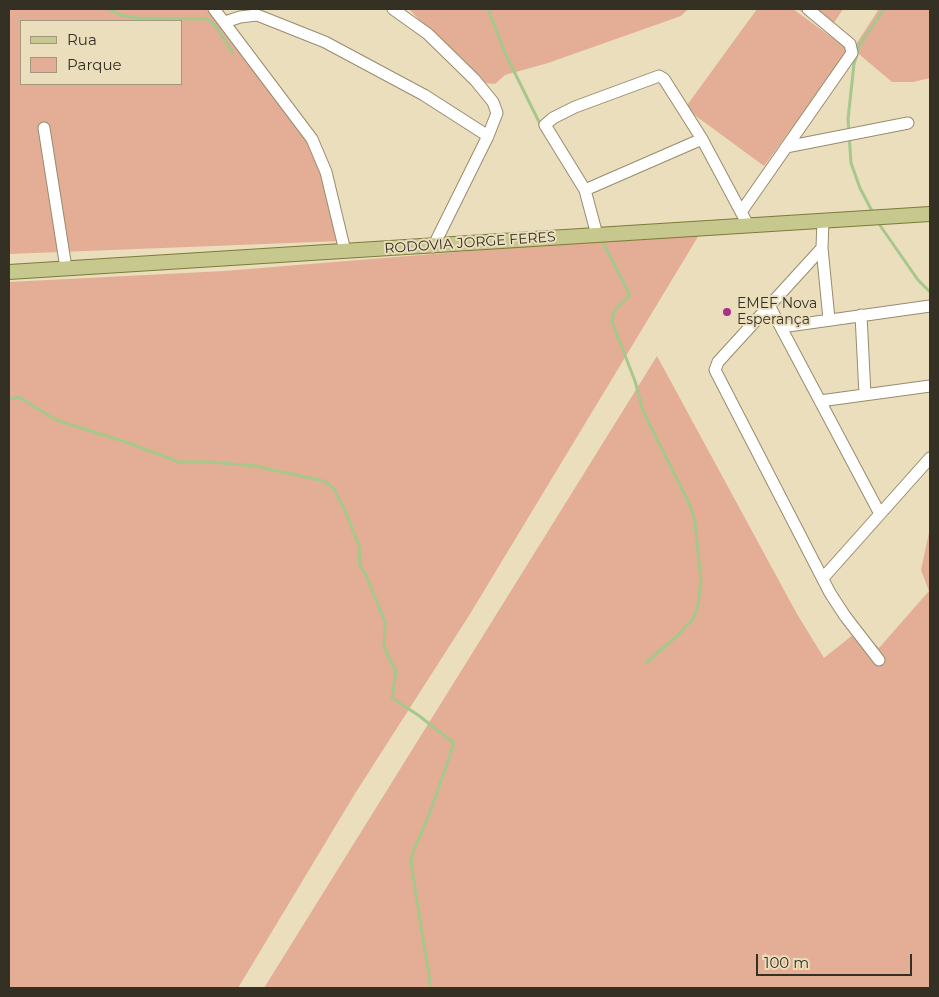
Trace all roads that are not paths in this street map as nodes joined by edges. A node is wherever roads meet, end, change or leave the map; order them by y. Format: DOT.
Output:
graph roads {
  1 [pos="214,9"];
  2 [pos="393,9"];
  3 [pos="808,9"];
  4 [pos="225,22"];
  5 [pos="908,123"];
  6 [pos="44,128"];
  7 [pos="488,136"];
  8 [pos="702,139"];
  9 [pos="786,147"];
  10 [pos="585,190"];
  11 [pos="741,212"];
  12 [pos="930,214"];
  13 [pos="823,220"];
  14 [pos="748,225"];
  15 [pos="597,235"];
  16 [pos="433,247"];
  17 [pos="822,248"];
  18 [pos="346,251"];
  19 [pos="66,268"];
  20 [pos="9,272"];
  21 [pos="769,305"];
  22 [pos="930,306"];
  23 [pos="861,315"];
  24 [pos="829,319"];
  25 [pos="782,327"];
  26 [pos="930,386"];
  27 [pos="865,395"];
  28 [pos="820,401"];
  29 [pos="930,458"];
  30 [pos="880,514"];
  31 [pos="823,578"];
  32 [pos="879,660"];
  1 -- 4 [label="street"];
  2 -- 7 [label="street"];
  3 -- 9 [label="street"];
  4 -- 7 [label="street"];
  4 -- 18 [label="street"];
  5 -- 9 [label="street"];
  6 -- 19 [label="street"];
  7 -- 16 [label="street"];
  8 -- 10 [label="street"];
  8 -- 10 [label="street"];
  8 -- 11 [label="street"];
  9 -- 11 [label="street"];
  10 -- 15 [label="street"];
  11 -- 14 [label="street"];
  12 -- 13 [label="main road, RODOVIA JORGE FERES"];
  13 -- 14 [label="main road, RODOVIA JORGE FERES"];
  13 -- 17 [label="street"];
  14 -- 15 [label="main road, RODOVIA JORGE FERES"];
  15 -- 16 [label="main road, RODOVIA JORGE FERES"];
  16 -- 18 [label="main road, RODOVIA JORGE FERES"];
  17 -- 21 [label="street"];
  17 -- 24 [label="street"];
  18 -- 19 [label="main road, RODOVIA JORGE FERES"];
  19 -- 20 [label="main road, RODOVIA JORGE FERES"];
  21 -- 25 [label="street"];
  21 -- 31 [label="street"];
  22 -- 23 [label="street"];
  23 -- 24 [label="street"];
  23 -- 27 [label="street"];
  24 -- 25 [label="street"];
  25 -- 28 [label="street"];
  26 -- 27 [label="street"];
  27 -- 28 [label="street"];
  28 -- 30 [label="street"];
  29 -- 30 [label="street"];
  30 -- 31 [label="street"];
  31 -- 32 [label="street"];
}
